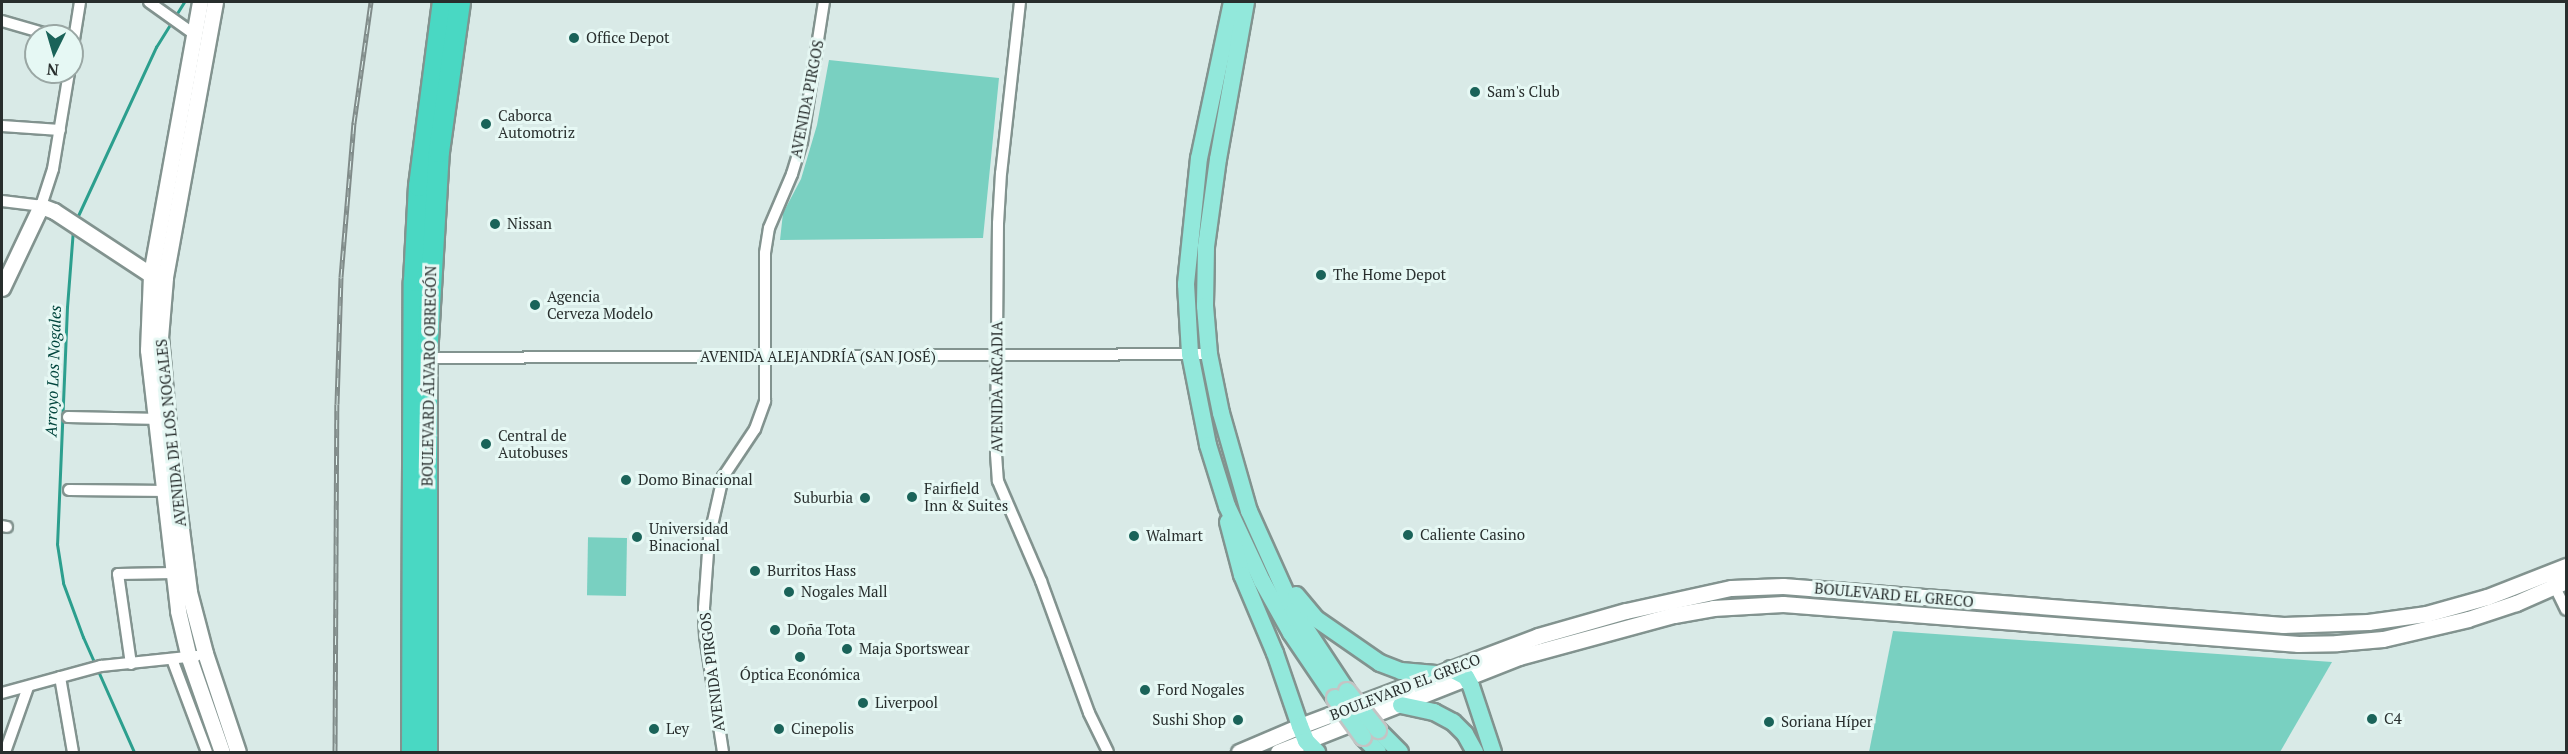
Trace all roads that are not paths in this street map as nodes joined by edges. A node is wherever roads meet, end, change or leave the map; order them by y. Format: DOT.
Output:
graph roads {
  1 [pos="80,2"];
  2 [pos="200,2"];
  3 [pos="215,2"];
  4 [pos="442,2"];
  5 [pos="460,2"];
  6 [pos="824,2"];
  7 [pos="1020,2"];
  8 [pos="1232,2"];
  9 [pos="1246,2"];
  10 [pos="151,3"];
  11 [pos="2,21"];
  12 [pos="76,24"];
  13 [pos="24,27"];
  14 [pos="194,34"];
  15 [pos="67,84"];
  16 [pos="2,126"];
  17 [pos="60,130"];
  18 [pos="2,201"];
  19 [pos="48,208"];
  20 [pos="158,277"];
  21 [pos="2,288"];
  22 [pos="1190,354"];
  23 [pos="1209,354"];
  24 [pos="998,356"];
  25 [pos="767,357"];
  26 [pos="427,358"];
  27 [pos="68,417"];
  28 [pos="161,419"];
  29 [pos="69,490"];
  30 [pos="171,491"];
  31 [pos="1227,506"];
  32 [pos="1267,550"];
  33 [pos="2566,566"];
  34 [pos="174,573"];
  35 [pos="2556,581"];
  36 [pos="2566,610"];
  37 [pos="205,653"];
  38 [pos="189,658"];
  39 [pos="172,659"];
  40 [pos="131,664"];
  41 [pos="1451,673"];
  42 [pos="60,677"];
  43 [pos="28,687"];
  44 [pos="2,693"];
  45 [pos="1341,694"];
  46 [pos="1401,705"];
  47 [pos="1370,733"];
  48 [pos="1308,740"];
  49 [pos="5,753"];
  50 [pos="73,753"];
  51 [pos="207,753"];
  52 [pos="222,753"];
  53 [pos="238,753"];
  54 [pos="412,753"];
  55 [pos="427,753"];
  56 [pos="723,753"];
  57 [pos="1108,753"];
  58 [pos="1239,753"];
  59 [pos="1278,753"];
  60 [pos="1378,753"];
  61 [pos="1400,753"];
  62 [pos="1475,753"];
  63 [pos="1493,753"];
  1 -- 12 [label="street"];
  2 -- 14 [label="main road, AVENIDA DE LOS NOGALES"];
  3 -- 20 [label="main road, AVENIDA DE LOS NOGALES"];
  4 -- 54 [label="highway, BOULEVARD ÁLVARO OBREGÓN"];
  5 -- 26 [label="highway, BOULEVARD ÁLVARO OBREGÓN"];
  6 -- 25 [label="street, AVENIDA PIRGOS"];
  7 -- 24 [label="street, AVENIDA ARCADIA"];
  8 -- 22 [label="main road"];
  9 -- 23 [label="main road"];
  10 -- 14 [label="street"];
  11 -- 13 [label="street"];
  14 -- 20 [label="main road, AVENIDA DE LOS NOGALES"];
  15 -- 17 [label="street"];
  16 -- 17 [label="street"];
  17 -- 19 [label="street"];
  18 -- 19 [label="street"];
  19 -- 20 [label="main road"];
  19 -- 21 [label="main road"];
  20 -- 28 [label="main road, AVENIDA DE LOS NOGALES"];
  22 -- 23 [label="street, AVENIDA ALEJANDRÍA (SAN JOSÉ)"];
  22 -- 24 [label="street, AVENIDA ALEJANDRÍA (SAN JOSÉ)"];
  22 -- 31 [label="main road"];
  23 -- 32 [label="main road"];
  24 -- 25 [label="street, AVENIDA ALEJANDRÍA (SAN JOSÉ)"];
  24 -- 57 [label="street, AVENIDA ARCADIA"];
  25 -- 26 [label="street, AVENIDA ALEJANDRÍA (SAN JOSÉ)"];
  25 -- 56 [label="street, AVENIDA PIRGOS"];
  26 -- 55 [label="highway, BOULEVARD ÁLVARO OBREGÓN"];
  27 -- 28 [label="street"];
  28 -- 30 [label="main road, AVENIDA DE LOS NOGALES"];
  29 -- 30 [label="street"];
  30 -- 34 [label="main road, AVENIDA DE LOS NOGALES"];
  30 -- 37 [label="main road, AVENIDA DE LOS NOGALES"];
  31 -- 45 [label="main road"];
  31 -- 48 [label="main road"];
  32 -- 41 [label="main road"];
  32 -- 45 [label="main road"];
  33 -- 35 [label="main road, BOULEVARD EL GRECO"];
  34 -- 38 [label="main road, AVENIDA DE LOS NOGALES"];
  34 -- 40 [label="street"];
  35 -- 36 [label="street"];
  35 -- 41 [label="main road, BOULEVARD EL GRECO"];
  37 -- 38 [label="street"];
  37 -- 53 [label="main road, AVENIDA DE LOS NOGALES"];
  38 -- 39 [label="street"];
  38 -- 52 [label="main road, AVENIDA DE LOS NOGALES"];
  39 -- 40 [label="street"];
  39 -- 51 [label="street"];
  40 -- 42 [label="street"];
  41 -- 46 [label="main road, BOULEVARD EL GRECO"];
  41 -- 48 [label="main road, BOULEVARD EL GRECO"];
  41 -- 63 [label="main road"];
  42 -- 43 [label="street"];
  42 -- 50 [label="street"];
  43 -- 44 [label="street"];
  43 -- 49 [label="street"];
  45 -- 47 [label="main road, bridge"];
  46 -- 48 [label="main road, BOULEVARD EL GRECO"];
  46 -- 62 [label="main road"];
  47 -- 60 [label="main road"];
  47 -- 61 [label="main road"];
  48 -- 58 [label="main road, BOULEVARD EL GRECO"];
  48 -- 59 [label="main road, BOULEVARD EL GRECO"];
}
